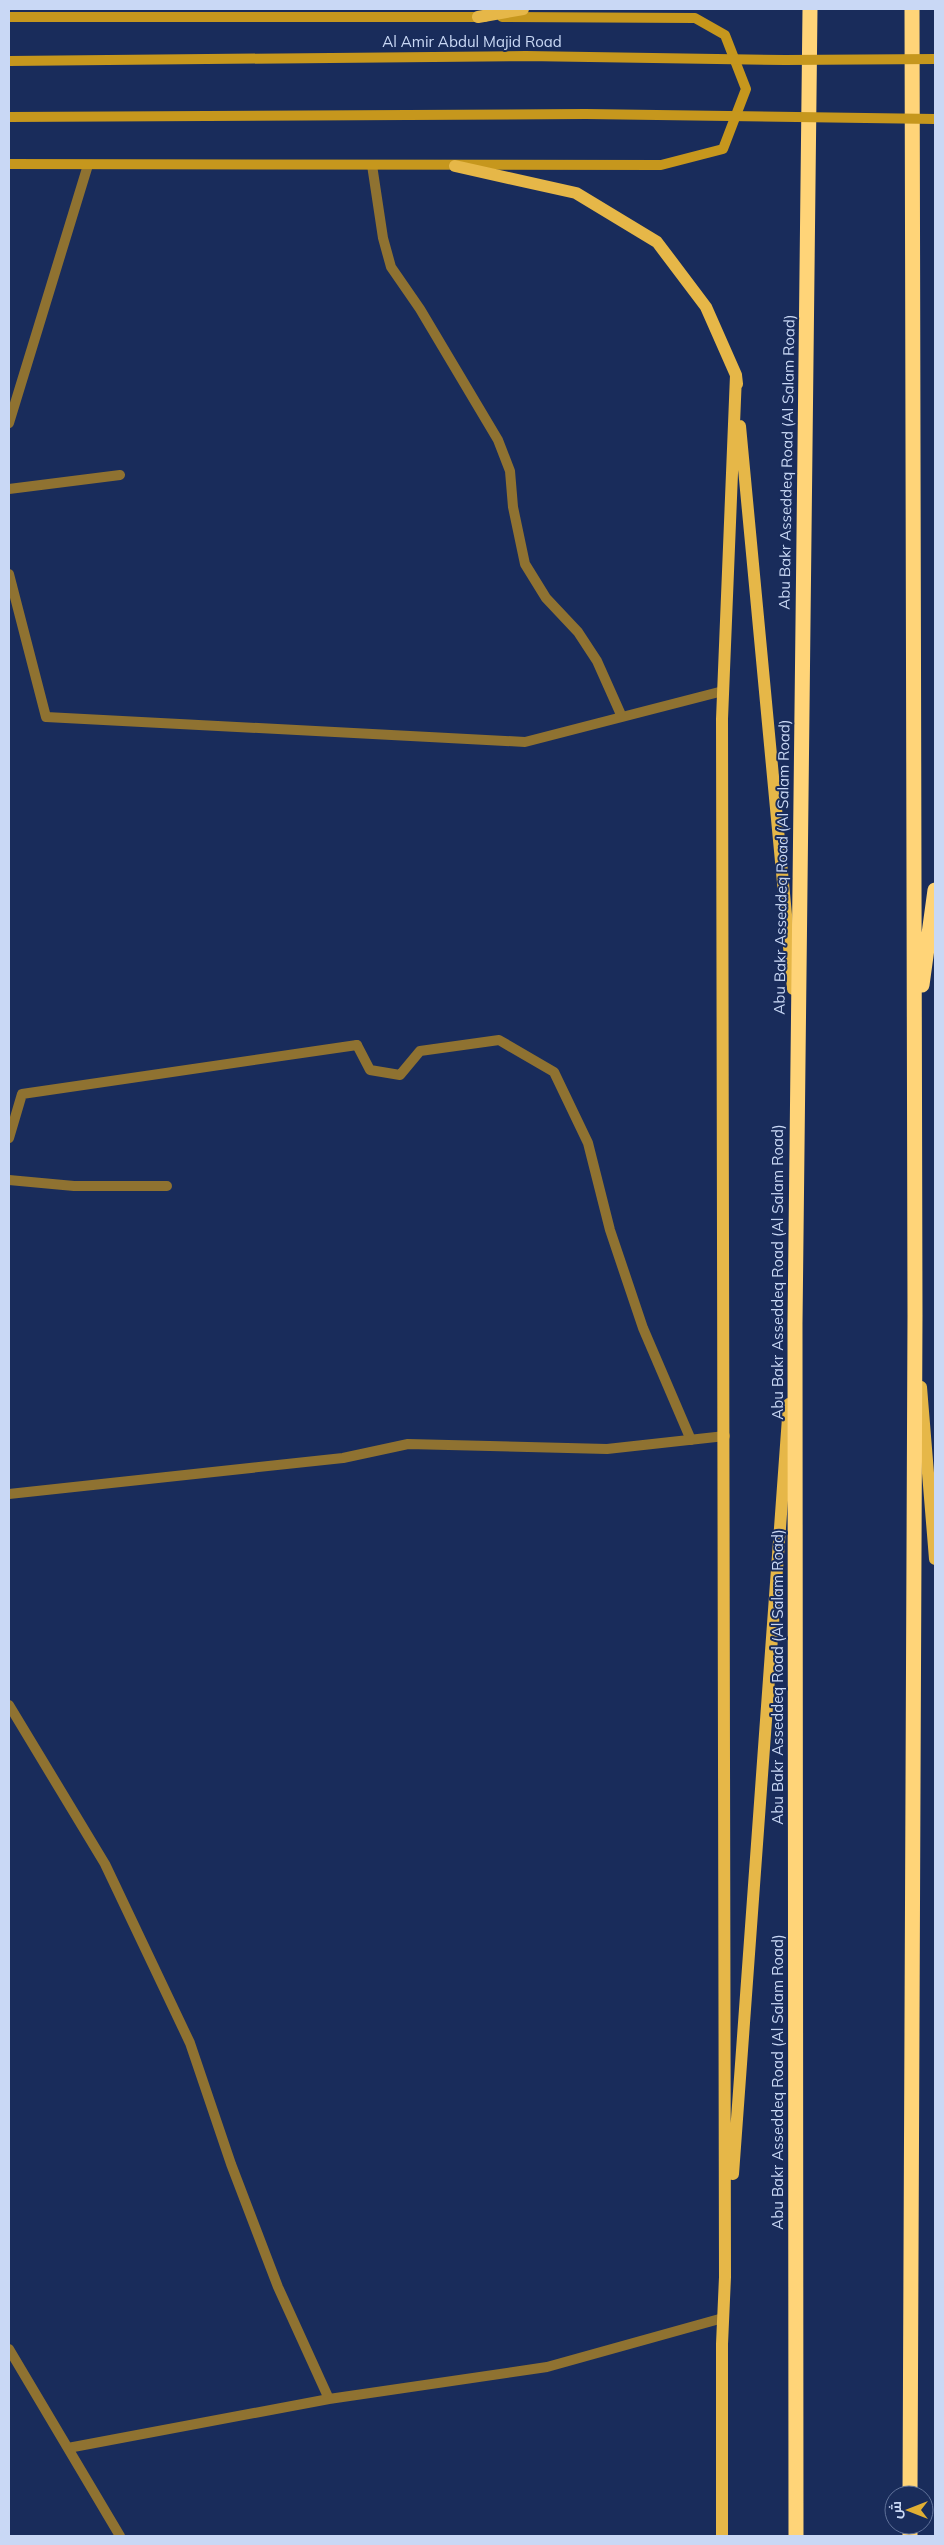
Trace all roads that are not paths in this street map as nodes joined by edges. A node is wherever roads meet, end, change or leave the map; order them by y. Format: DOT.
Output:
graph roads {
  1 [pos="523,9"];
  2 [pos="810,9"];
  3 [pos="912,9"];
  4 [pos="9,17"];
  5 [pos="478,17"];
  6 [pos="935,59"];
  7 [pos="9,61"];
  8 [pos="9,117"];
  9 [pos="935,119"];
  10 [pos="9,164"];
  11 [pos="88,165"];
  12 [pos="372,165"];
  13 [pos="455,166"];
  14 [pos="736,375"];
  15 [pos="9,424"];
  16 [pos="120,475"];
  17 [pos="9,490"];
  18 [pos="9,574"];
  19 [pos="723,691"];
  20 [pos="622,717"];
  21 [pos="935,890"];
  22 [pos="798,1038"];
  23 [pos="915,1041"];
  24 [pos="9,1138"];
  25 [pos="9,1180"];
  26 [pos="167,1186"];
  27 [pos="915,1314"];
  28 [pos="795,1324"];
  29 [pos="725,1436"];
  30 [pos="691,1440"];
  31 [pos="9,1494"];
  32 [pos="935,1559"];
  33 [pos="9,1705"];
  34 [pos="725,2278"];
  35 [pos="723,2318"];
  36 [pos="9,2349"];
  37 [pos="329,2399"];
  38 [pos="68,2448"];
  39 [pos="910,2485"];
  40 [pos="120,2536"];
  41 [pos="722,2536"];
  42 [pos="796,2536"];
  1 -- 5 [label="main road"];
  2 -- 22 [label="highway, Abu Bakr Asseddeq Road (Al Salam Road)"];
  3 -- 23 [label="highway"];
  4 -- 5 [label="main road"];
  5 -- 13 [label="main road"];
  6 -- 7 [label="main road, Al Amir Abdul Majid Road, bridge"];
  8 -- 9 [label="main road, bridge"];
  10 -- 11 [label="main road"];
  11 -- 12 [label="main road"];
  11 -- 15 [label="street"];
  12 -- 13 [label="main road"];
  12 -- 20 [label="street"];
  13 -- 14 [label="main road"];
  14 -- 19 [label="main road"];
  14 -- 22 [label="main road"];
  16 -- 17 [label="street"];
  18 -- 20 [label="street"];
  19 -- 20 [label="street"];
  19 -- 29 [label="main road"];
  21 -- 23 [label="highway"];
  22 -- 28 [label="highway, Abu Bakr Asseddeq Road (Al Salam Road)"];
  23 -- 27 [label="highway"];
  24 -- 30 [label="street"];
  25 -- 26 [label="street"];
  27 -- 32 [label="main road"];
  27 -- 39 [label="highway"];
  28 -- 34 [label="main road"];
  28 -- 42 [label="highway, Abu Bakr Asseddeq Road (Al Salam Road)"];
  29 -- 30 [label="street"];
  29 -- 34 [label="main road"];
  30 -- 31 [label="street"];
  33 -- 37 [label="street"];
  34 -- 35 [label="main road"];
  35 -- 37 [label="street"];
  35 -- 41 [label="main road"];
  36 -- 38 [label="street"];
  37 -- 38 [label="street"];
  38 -- 40 [label="street"];
}
